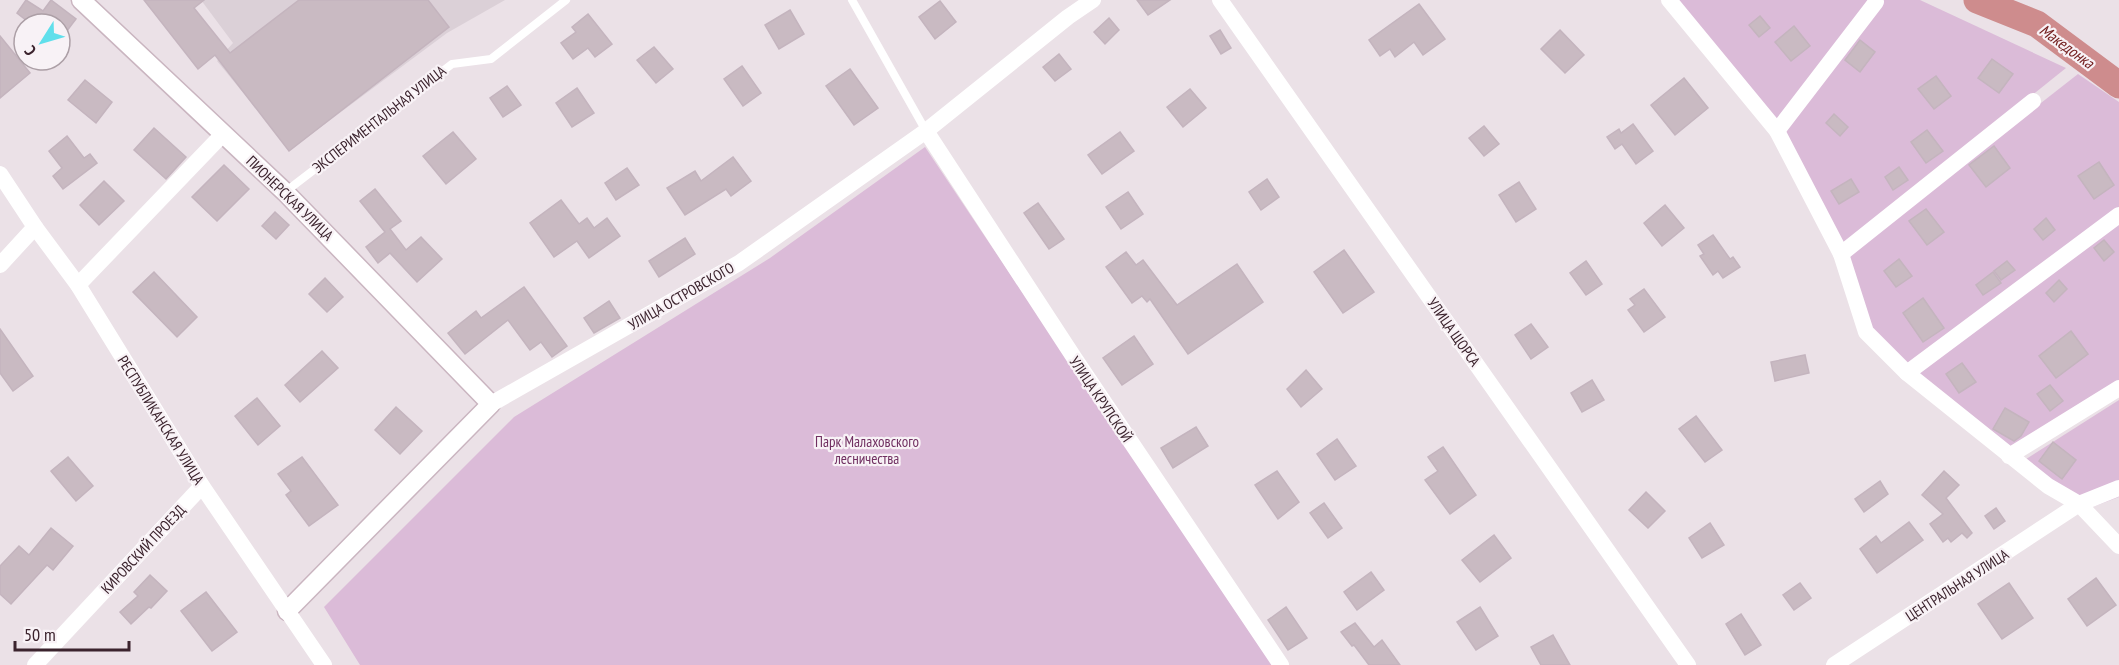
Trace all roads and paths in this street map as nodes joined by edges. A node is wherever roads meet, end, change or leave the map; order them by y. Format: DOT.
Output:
graph roads {
  1 [pos="81,0"];
  2 [pos="566,0"];
  3 [pos="852,0"];
  4 [pos="1094,0"];
  5 [pos="1221,0"];
  6 [pos="1669,0"];
  7 [pos="1876,2"];
  8 [pos="2033,101"];
  9 [pos="926,131"];
  10 [pos="1777,131"];
  11 [pos="223,134"];
  12 [pos="0,174"];
  13 [pos="285,192"];
  14 [pos="2119,215"];
  15 [pos="35,227"];
  16 [pos="1841,254"];
  17 [pos="0,265"];
  18 [pos="78,285"];
  19 [pos="1907,373"];
  20 [pos="2119,388"];
  21 [pos="491,404"];
  22 [pos="2009,456"];
  23 [pos="202,486"];
  24 [pos="2119,488"];
  25 [pos="2079,504"];
  26 [pos="2119,546"];
  27 [pos="287,611"];
  28 [pos="35,665"];
  29 [pos="324,665"];
  30 [pos="1281,665"];
  31 [pos="1688,665"];
  32 [pos="1834,665"];
  1 -- 11 [label="street, ПИОНЕРСКАЯ УЛИЦА"];
  2 -- 13 [label="lane, ЭКСПЕРИМЕНТАЛЬНАЯ УЛИЦА"];
  3 -- 9 [label="lane"];
  4 -- 9 [label="street, УЛИЦА ОСТРОВСКОГО"];
  5 -- 31 [label="street, УЛИЦА ЩОРСА"];
  6 -- 10 [label="street"];
  7 -- 10 [label="street"];
  8 -- 16 [label="street"];
  9 -- 21 [label="street, УЛИЦА ОСТРОВСКОГО"];
  9 -- 30 [label="street, УЛИЦА КРУПСКОЙ"];
  10 -- 16 [label="street"];
  11 -- 13 [label="street, ПИОНЕРСКАЯ УЛИЦА"];
  11 -- 18 [label="street"];
  12 -- 15 [label="street, РЕСПУБЛИКАНСКАЯ УЛИЦА"];
  13 -- 21 [label="street, ПИОНЕРСКАЯ УЛИЦА"];
  14 -- 19 [label="street"];
  15 -- 17 [label="street"];
  15 -- 18 [label="street, РЕСПУБЛИКАНСКАЯ УЛИЦА"];
  16 -- 19 [label="street"];
  18 -- 23 [label="street, РЕСПУБЛИКАНСКАЯ УЛИЦА"];
  19 -- 22 [label="street"];
  20 -- 22 [label="street"];
  21 -- 27 [label="street, УЛИЦА ОСТРОВСКОГО"];
  22 -- 25 [label="street"];
  23 -- 27 [label="street, РЕСПУБЛИКАНСКАЯ УЛИЦА"];
  23 -- 28 [label="street, КИРОВСКИЙ ПРОЕЗД"];
  24 -- 25 [label="street, ЦЕНТРАЛЬНАЯ УЛИЦА"];
  25 -- 26 [label="street"];
  25 -- 32 [label="street, ЦЕНТРАЛЬНАЯ УЛИЦА"];
  27 -- 29 [label="street, РЕСПУБЛИКАНСКАЯ УЛИЦА"];
}
